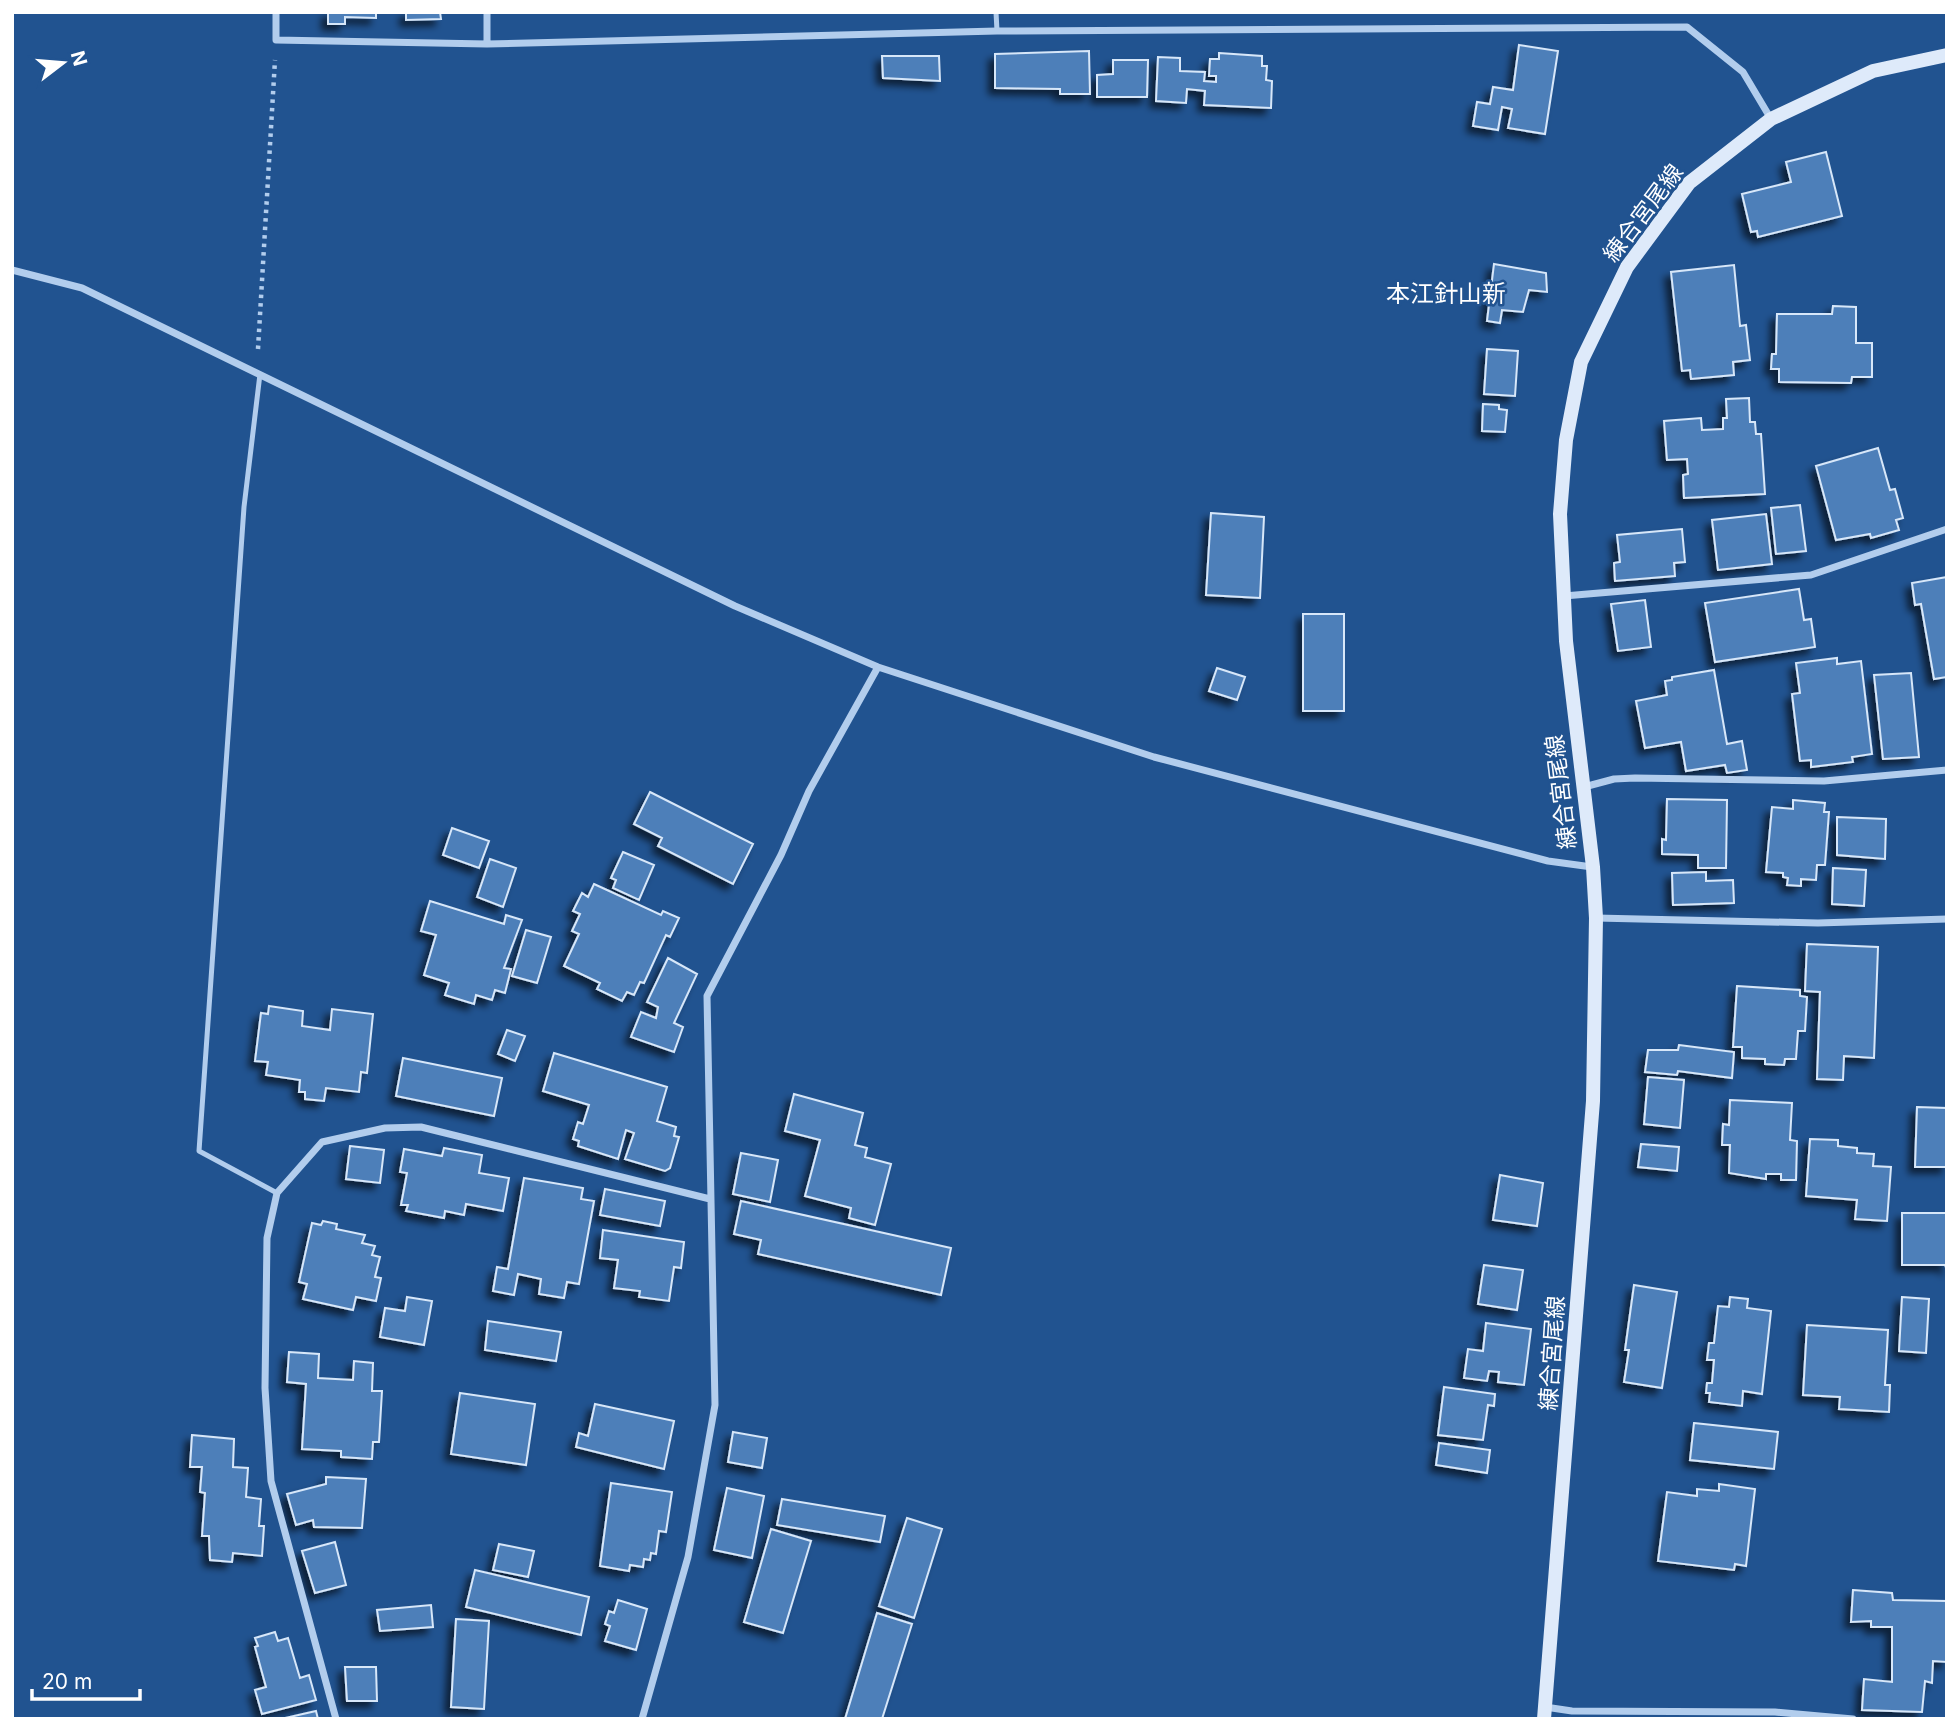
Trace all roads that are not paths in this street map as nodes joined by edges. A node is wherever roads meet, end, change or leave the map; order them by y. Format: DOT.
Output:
graph roads {
  1 [pos="276,12"];
  2 [pos="487,12"];
  3 [pos="996,12"];
  4 [pos="997,31"];
  5 [pos="487,44"];
  6 [pos="1947,55"];
  7 [pos="1771,119"];
  8 [pos="12,270"];
  9 [pos="260,374"];
  10 [pos="1947,529"];
  11 [pos="1564,596"];
  12 [pos="878,667"];
  13 [pos="1947,770"];
  14 [pos="1584,787"];
  15 [pos="1593,867"];
  16 [pos="1596,918"];
  17 [pos="1947,919"];
  18 [pos="277,1192"];
  19 [pos="710,1199"];
  20 [pos="1545,1713"];
  21 [pos="336,1719"];
  22 [pos="642,1719"];
  23 [pos="1853,1719"];
  1 -- 5 [label="street"];
  2 -- 5 [label="street"];
  3 -- 4 [label="lane"];
  4 -- 5 [label="street"];
  4 -- 7 [label="street"];
  6 -- 7 [label="main road, 練合宮尾線"];
  7 -- 11 [label="main road, 練合宮尾線"];
  8 -- 9 [label="street"];
  9 -- 12 [label="street"];
  9 -- 18 [label="lane"];
  10 -- 11 [label="street"];
  11 -- 14 [label="main road, 練合宮尾線"];
  12 -- 15 [label="street"];
  12 -- 19 [label="street"];
  13 -- 14 [label="street"];
  14 -- 15 [label="main road, 練合宮尾線"];
  15 -- 16 [label="main road, 練合宮尾線"];
  16 -- 17 [label="street"];
  16 -- 20 [label="main road, 練合宮尾線"];
  18 -- 19 [label="street"];
  18 -- 21 [label="street"];
  19 -- 22 [label="street"];
  20 -- 23 [label="street"];
}
